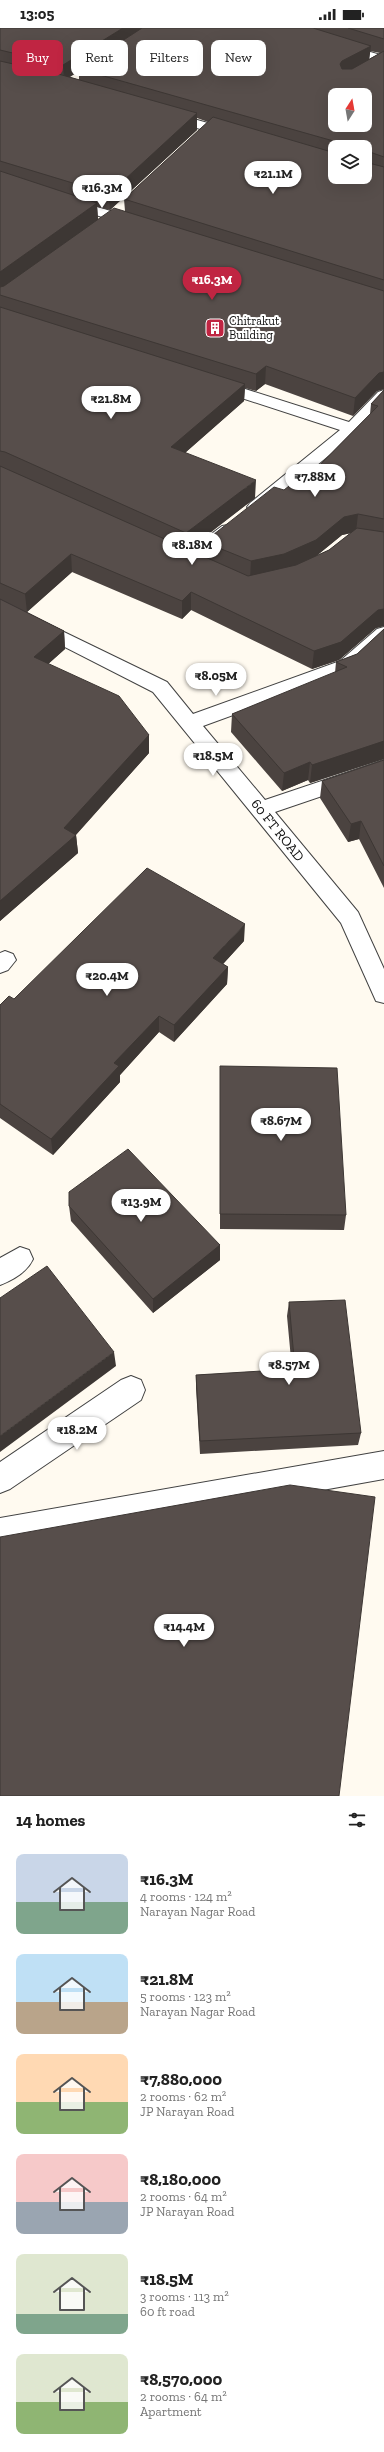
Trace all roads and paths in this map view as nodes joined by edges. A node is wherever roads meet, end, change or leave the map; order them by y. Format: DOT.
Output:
graph roads {
  1 [pos="330,44"];
  2 [pos="384,60"];
  3 [pos="365,70"];
  4 [pos="157,112"];
  5 [pos="210,128"];
  6 [pos="198,138"];
  7 [pos="247,138"];
  8 [pos="53,198"];
  9 [pos="125,206"];
  10 [pos="114,216"];
  11 [pos="101,225"];
  12 [pos="151,228"];
  13 [pos="202,381"];
  14 [pos="384,395"];
  15 [pos="352,428"];
  16 [pos="159,548"];
  17 [pos="188,561"];
  18 [pos="208,570"];
  19 [pos="0,607"];
  20 [pos="384,633"];
  21 [pos="190,723"];
  22 [pos="384,768"];
  23 [pos="260,809"];
  24 [pos="384,994"];
  25 [pos="131,1390"];
  26 [pos="384,1465"];
  27 [pos="0,1479"];
  28 [pos="0,1533"];
  1 -- 2 [label="street"];
  2 -- 3 [label="street"];
  4 -- 5 [label="street"];
  5 -- 6 [label="street"];
  5 -- 7 [label="street"];
  8 -- 10 [label="street"];
  9 -- 10 [label="street"];
  10 -- 11 [label="street"];
  10 -- 12 [label="street"];
  13 -- 15 [label="street"];
  14 -- 15 [label="street"];
  15 -- 17 [label="street"];
  16 -- 17 [label="street"];
  17 -- 18 [label="street"];
  19 -- 21 [label="street, 60 FT ROAD"];
  20 -- 21 [label="street"];
  21 -- 23 [label="street, 60 FT ROAD"];
  22 -- 23 [label="street"];
  23 -- 24 [label="street, 60 FT ROAD"];
  25 -- 27 [label="street"];
  26 -- 28 [label="street"];
}
